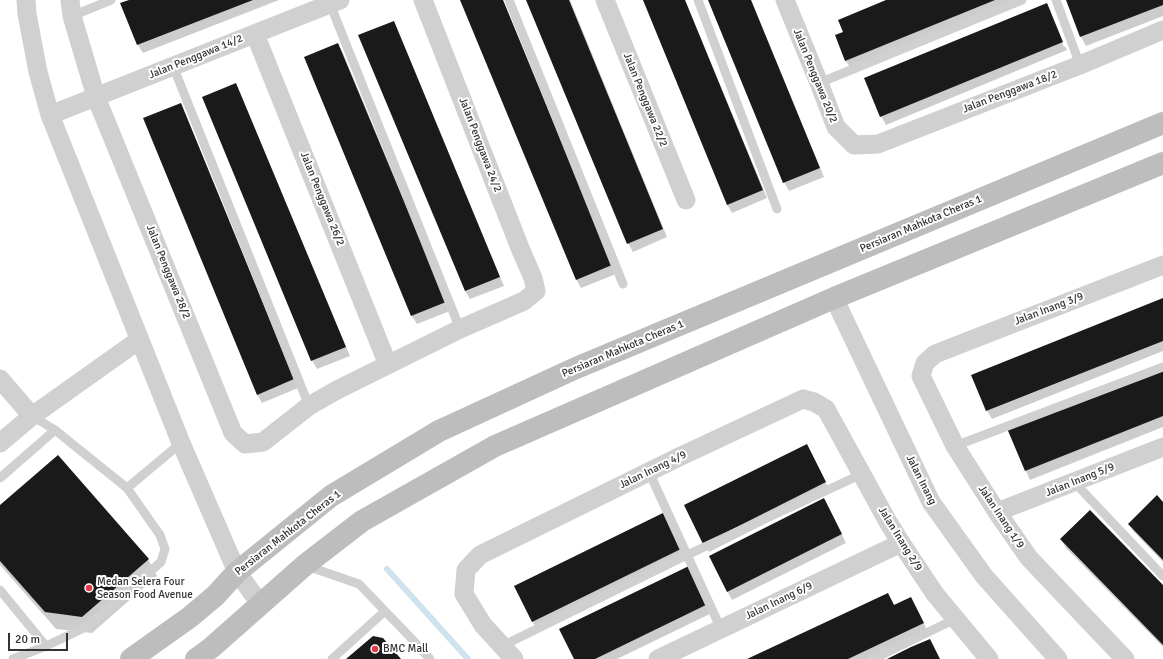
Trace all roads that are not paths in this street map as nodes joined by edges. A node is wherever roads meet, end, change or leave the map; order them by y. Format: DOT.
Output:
graph roads {
  1 [pos="26,0"];
  2 [pos="111,0"];
  3 [pos="423,0"];
  4 [pos="509,0"];
  5 [pos="605,0"];
  6 [pos="698,0"];
  7 [pos="785,0"];
  8 [pos="1022,0"];
  9 [pos="1056,0"];
  10 [pos="335,2"];
  11 [pos="71,8"];
  12 [pos="1163,30"];
  13 [pos="255,34"];
  14 [pos="1080,65"];
  15 [pos="173,66"];
  16 [pos="819,83"];
  17 [pos="96,97"];
  18 [pos="50,115"];
  19 [pos="1163,123"];
  20 [pos="854,145"];
  21 [pos="1163,163"];
  22 [pos="686,200"];
  23 [pos="777,209"];
  24 [pos="1163,265"];
  25 [pos="623,284"];
  26 [pos="834,298"];
  27 [pos="460,330"];
  28 [pos="140,340"];
  29 [pos="935,354"];
  30 [pos="388,365"];
  31 [pos="1163,367"];
  32 [pos="0,380"];
  33 [pos="309,406"];
  34 [pos="826,409"];
  35 [pos="32,416"];
  36 [pos="55,430"];
  37 [pos="0,443"];
  38 [pos="181,443"];
  39 [pos="955,446"];
  40 [pos="1160,452"];
  41 [pos="649,472"];
  42 [pos="862,474"];
  43 [pos="0,478"];
  44 [pos="1074,482"];
  45 [pos="127,488"];
  46 [pos="997,512"];
  47 [pos="901,543"];
  48 [pos="687,555"];
  49 [pos="305,565"];
  50 [pos="237,572"];
  51 [pos="1163,576"];
  52 [pos="0,590"];
  53 [pos="260,604"];
  54 [pos="385,611"];
  55 [pos="955,619"];
  56 [pos="721,629"];
  57 [pos="46,646"];
  58 [pos="508,652"];
  59 [pos="203,655"];
  60 [pos="1055,658"];
  61 [pos="13,659"];
  62 [pos="131,659"];
  63 [pos="332,659"];
  64 [pos="430,659"];
  65 [pos="658,659"];
  66 [pos="873,659"];
  67 [pos="988,659"];
  68 [pos="1125,659"];
  1 -- 18 [label="street"];
  2 -- 11 [label="lane"];
  3 -- 27 [label="street, Jalan Penggawa 24/2"];
  4 -- 25 [label="lane"];
  5 -- 22 [label="street, Jalan Penggawa 22/2"];
  6 -- 23 [label="lane"];
  7 -- 16 [label="street, Jalan Penggawa 20/2"];
  8 -- 16 [label="lane"];
  9 -- 14 [label="lane"];
  10 -- 13 [label="street, Jalan Penggawa 14/2"];
  10 -- 27 [label="lane"];
  11 -- 17 [label="street, Jalan Penggawa 28/2"];
  12 -- 14 [label="street, Jalan Penggawa 18/2"];
  13 -- 15 [label="street, Jalan Penggawa 14/2"];
  13 -- 30 [label="street, Jalan Penggawa 26/2"];
  14 -- 20 [label="street, Jalan Penggawa 18/2"];
  15 -- 17 [label="street, Jalan Penggawa 14/2"];
  15 -- 33 [label="lane"];
  16 -- 20 [label="street, Jalan Penggawa 20/2"];
  17 -- 18 [label="street, Jalan Penggawa 14/2"];
  17 -- 33 [label="street, Jalan Penggawa 28/2"];
  18 -- 28 [label="street"];
  19 -- 50 [label="main road, Persiaran Mahkota Cheras 1"];
  21 -- 26 [label="main road"];
  24 -- 29 [label="street, Jalan Inang 3/9"];
  26 -- 49 [label="main road"];
  26 -- 60 [label="street, Jalan Inang"];
  27 -- 30 [label="street"];
  28 -- 35 [label="street"];
  28 -- 38 [label="street"];
  29 -- 39 [label="street, Jalan Inang 1/9"];
  30 -- 33 [label="street"];
  31 -- 39 [label="lane"];
  32 -- 35 [label="street"];
  34 -- 41 [label="street, Jalan Inang 4/9"];
  34 -- 42 [label="street, Jalan Inang 2/9"];
  35 -- 36 [label="lane"];
  35 -- 37 [label="street"];
  36 -- 43 [label="lane"];
  36 -- 45 [label="lane"];
  38 -- 45 [label="lane"];
  38 -- 50 [label="street"];
  39 -- 46 [label="street, Jalan Inang 1/9"];
  40 -- 44 [label="street, Jalan Inang 5/9"];
  41 -- 48 [label="lane"];
  41 -- 58 [label="street, Jalan Inang 4/9"];
  42 -- 47 [label="street, Jalan Inang 2/9"];
  42 -- 48 [label="lane"];
  44 -- 46 [label="street, Jalan Inang 5/9"];
  44 -- 51 [label="lane"];
  45 -- 57 [label="lane"];
  46 -- 68 [label="street, Jalan Inang 1/9"];
  47 -- 55 [label="street, Jalan Inang 2/9"];
  47 -- 56 [label="street, Jalan Inang 6/9"];
  48 -- 56 [label="lane"];
  48 -- 58 [label="lane"];
  49 -- 53 [label="main road"];
  49 -- 54 [label="lane"];
  50 -- 53 [label="street"];
  50 -- 62 [label="main road, Persiaran Mahkota Cheras 1"];
  52 -- 57 [label="lane"];
  53 -- 59 [label="main road"];
  54 -- 63 [label="lane"];
  54 -- 64 [label="lane"];
  55 -- 66 [label="lane"];
  55 -- 67 [label="street, Jalan Inang 2/9"];
  56 -- 65 [label="street, Jalan Inang 6/9"];
  57 -- 61 [label="lane"];
}
